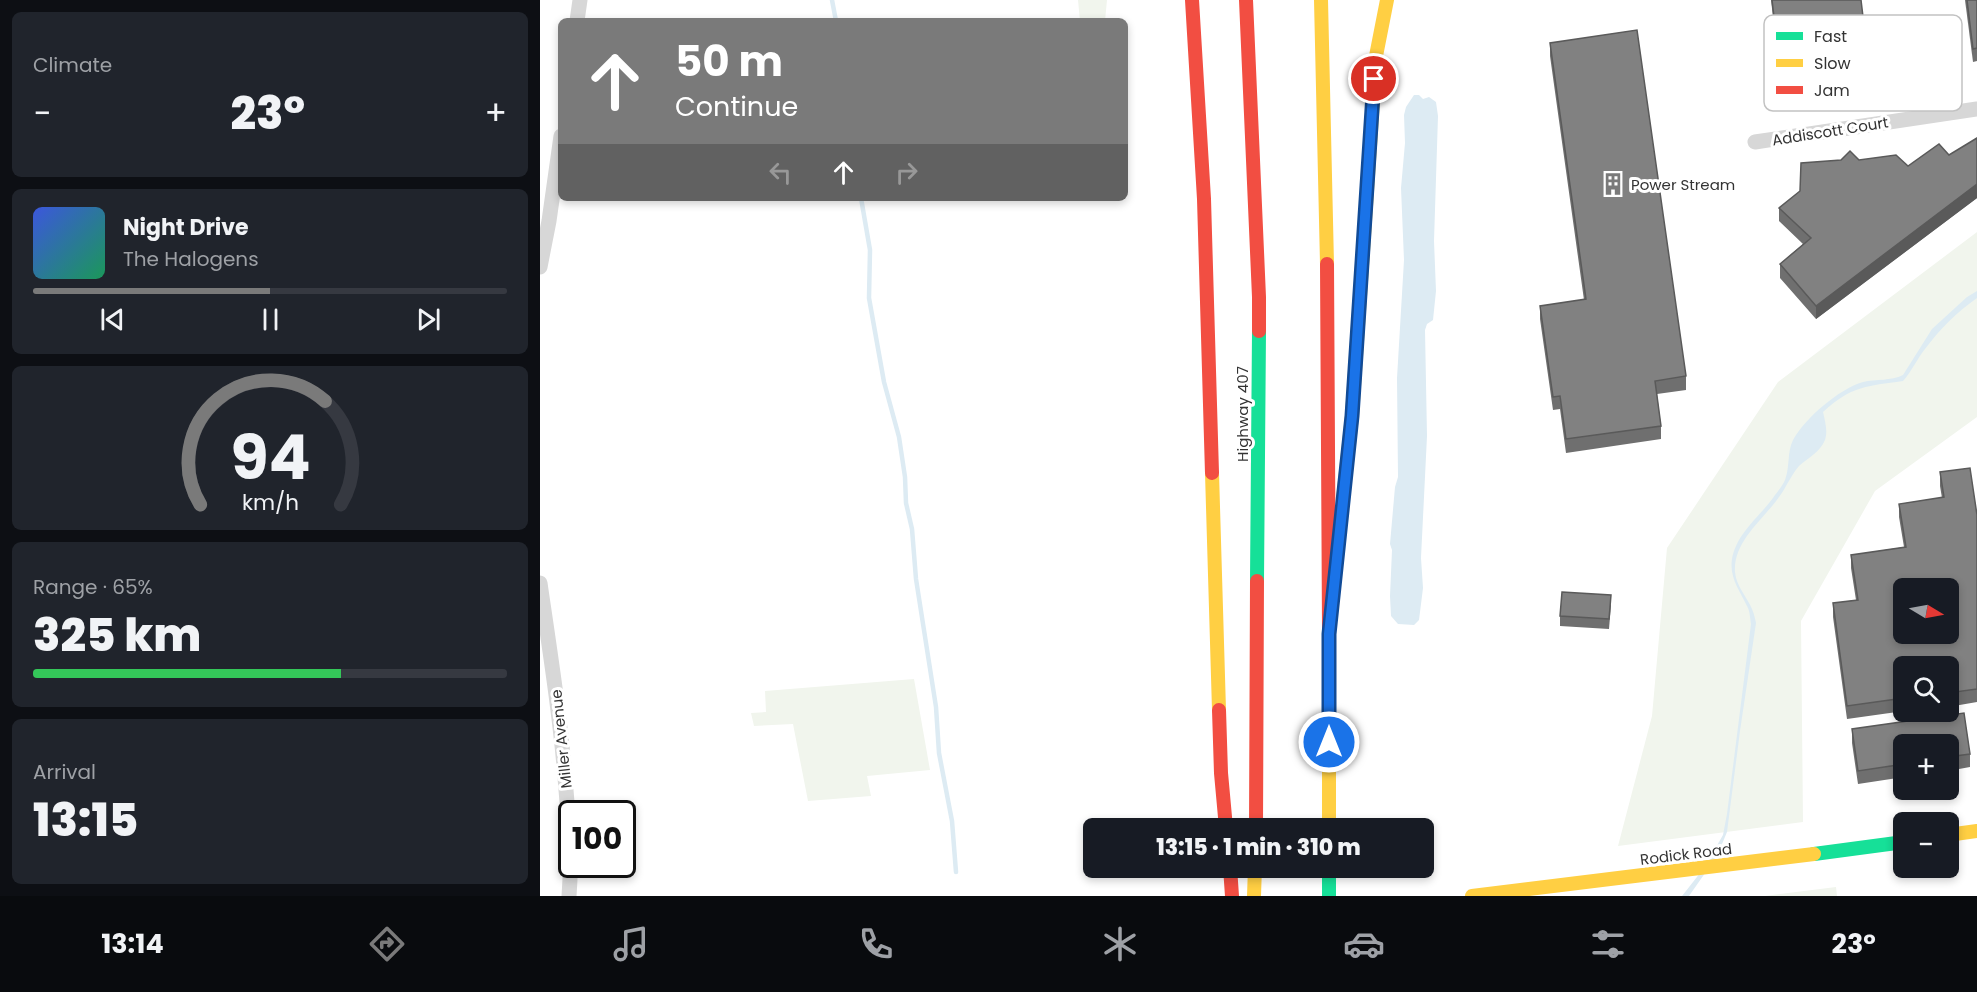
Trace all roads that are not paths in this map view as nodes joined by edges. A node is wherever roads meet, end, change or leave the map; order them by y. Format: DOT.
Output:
graph roads {
  1 [pos="580,0"];
  2 [pos="1192,0"];
  3 [pos="1246,0"];
  4 [pos="1321,0"];
  5 [pos="1387,0"];
  6 [pos="577,18"];
  7 [pos="1977,109"];
  8 [pos="1755,142"];
  9 [pos="558,157"];
  10 [pos="540,267"];
  11 [pos="540,583"];
  12 [pos="1329,634"];
  13 [pos="1225,818"];
  14 [pos="1256,818"];
  15 [pos="1329,818"];
  16 [pos="1977,831"];
  17 [pos="1959,834"];
  18 [pos="1893,843"];
  19 [pos="1231,878"];
  20 [pos="1254,878"];
  21 [pos="1329,878"];
  22 [pos="569,896"];
  23 [pos="1232,896"];
  24 [pos="1254,896"];
  25 [pos="1329,896"];
  26 [pos="1472,896"];
  1 -- 6 [label="street"];
  2 -- 13 [label="main road"];
  3 -- 14 [label="main road, Highway 407"];
  4 -- 12 [label="main road"];
  5 -- 12 [label="main road"];
  7 -- 8 [label="street, Addiscott Court"];
  9 -- 10 [label="street"];
  11 -- 22 [label="street, Miller Avenue"];
  12 -- 15 [label="main road"];
  16 -- 17 [label="main road"];
  18 -- 26 [label="main road, Rodick Road"];
  19 -- 23 [label="main road"];
  20 -- 24 [label="main road"];
  21 -- 25 [label="main road"];
}
